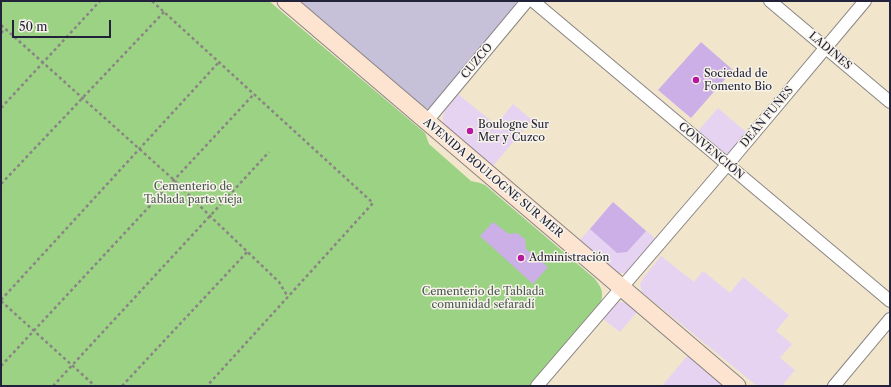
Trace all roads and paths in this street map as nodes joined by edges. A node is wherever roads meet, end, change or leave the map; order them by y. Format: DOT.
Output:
graph roads {
  1 [pos="100,1"];
  2 [pos="152,1"];
  3 [pos="286,1"];
  4 [pos="527,1"];
  5 [pos="533,1"];
  6 [pos="770,1"];
  7 [pos="866,1"];
  8 [pos="164,12"];
  9 [pos="1,25"];
  10 [pos="5,29"];
  11 [pos="1,33"];
  12 [pos="826,47"];
  13 [pos="219,62"];
  14 [pos="43,63"];
  15 [pos="254,94"];
  16 [pos="82,98"];
  17 [pos="890,102"];
  18 [pos="1,108"];
  19 [pos="427,121"];
  20 [pos="139,149"];
  21 [pos="269,152"];
  22 [pos="728,165"];
  23 [pos="174,180"];
  24 [pos="1,184"];
  25 [pos="210,216"];
  26 [pos="248,251"];
  27 [pos="621,287"];
  28 [pos="288,297"];
  29 [pos="1,301"];
  30 [pos="890,301"];
  31 [pos="890,319"];
  32 [pos="33,330"];
  33 [pos="72,365"];
  34 [pos="1,366"];
  35 [pos="53,386"];
  36 [pos="95,386"];
  37 [pos="122,386"];
  38 [pos="206,386"];
  39 [pos="536,386"];
  40 [pos="737,386"];
  41 [pos="834,386"];
  1 -- 14 [label="path"];
  2 -- 8 [label="path"];
  3 -- 19 [label="main road, AVENIDA BOULOGNE SUR MER"];
  4 -- 19 [label="street, CUZCO"];
  5 -- 22 [label="street, CONVENCIÓN"];
  6 -- 12 [label="street, LADINES"];
  7 -- 12 [label="street, DEÁN FUNES"];
  8 -- 13 [label="path"];
  8 -- 16 [label="path"];
  9 -- 10 [label="path"];
  10 -- 11 [label="path"];
  10 -- 14 [label="path"];
  12 -- 17 [label="street, LADINES"];
  12 -- 22 [label="street, DEÁN FUNES"];
  13 -- 15 [label="path"];
  13 -- 20 [label="path"];
  14 -- 16 [label="path"];
  14 -- 18 [label="path"];
  15 -- 23 [label="path"];
  15 -- 28 [label="path"];
  16 -- 20 [label="path"];
  16 -- 24 [label="path"];
  19 -- 27 [label="main road, AVENIDA BOULOGNE SUR MER"];
  20 -- 23 [label="path"];
  20 -- 29 [label="path"];
  21 -- 25 [label="path"];
  22 -- 27 [label="street, DEÁN FUNES"];
  22 -- 30 [label="street, CONVENCIÓN"];
  23 -- 25 [label="path"];
  23 -- 32 [label="path"];
  25 -- 26 [label="path"];
  25 -- 33 [label="path"];
  26 -- 28 [label="path"];
  26 -- 37 [label="path"];
  27 -- 39 [label="street, DEÁN FUNES"];
  27 -- 40 [label="main road, AVENIDA BOULOGNE SUR MER"];
  28 -- 38 [label="path"];
  29 -- 32 [label="path"];
  31 -- 41 [label="street"];
  32 -- 33 [label="path"];
  32 -- 34 [label="path"];
  33 -- 35 [label="path"];
  33 -- 36 [label="path"];
}
